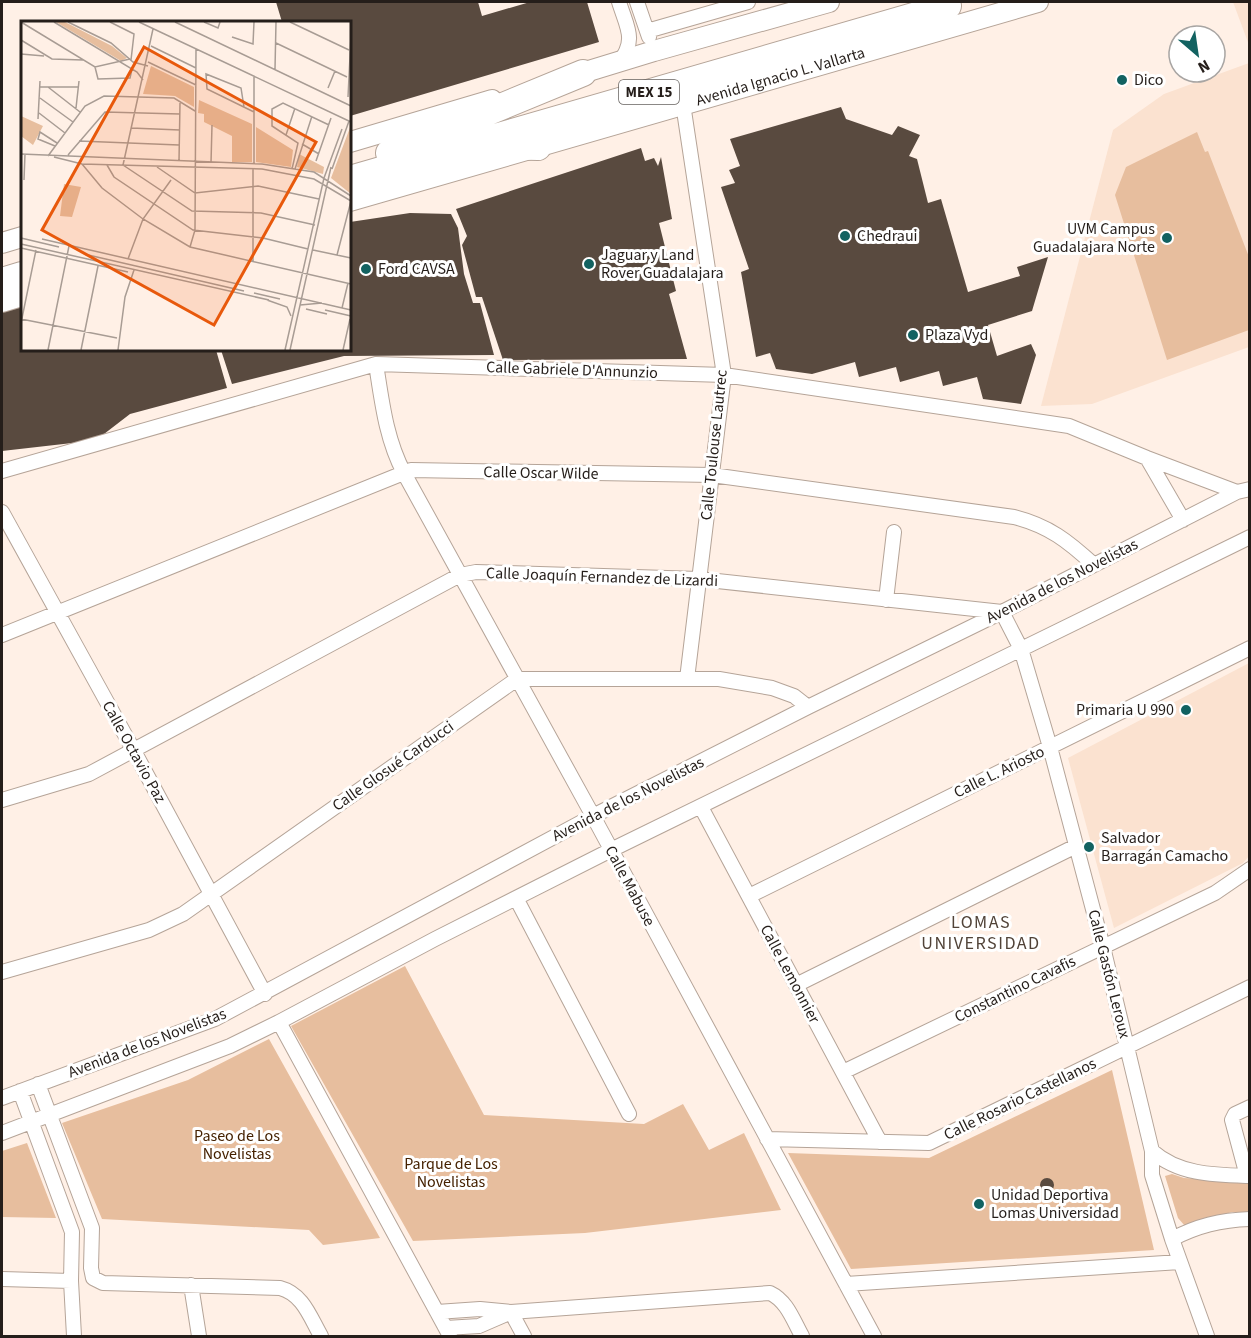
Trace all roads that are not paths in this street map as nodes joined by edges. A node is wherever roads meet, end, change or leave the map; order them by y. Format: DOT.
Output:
graph roads {
  1 [pos="619,2"];
  2 [pos="637,2"];
  3 [pos="748,2"];
  4 [pos="829,2"];
  5 [pos="920,2"];
  6 [pos="976,2"];
  7 [pos="1038,2"];
  8 [pos="950,16"];
  9 [pos="647,31"];
  10 [pos="654,51"];
  11 [pos="619,63"];
  12 [pos="583,73"];
  13 [pos="683,105"];
  14 [pos="351,141"];
  15 [pos="464,146"];
  16 [pos="538,147"];
  17 [pos="385,154"];
  18 [pos="351,165"];
  19 [pos="351,179"];
  20 [pos="351,201"];
  21 [pos="21,237"];
  22 [pos="2,243"];
  23 [pos="21,260"];
  24 [pos="2,266"];
  25 [pos="21,275"];
  26 [pos="2,281"];
  27 [pos="21,296"];
  28 [pos="2,302"];
  29 [pos="376,364"];
  30 [pos="724,375"];
  31 [pos="1147,458"];
  32 [pos="2,471"];
  33 [pos="404,473"];
  34 [pos="712,476"];
  35 [pos="1243,490"];
  36 [pos="2,512"];
  37 [pos="1183,520"];
  38 [pos="894,532"];
  39 [pos="1250,537"];
  40 [pos="1094,565"];
  41 [pos="460,575"];
  42 [pos="699,579"];
  43 [pos="886,600"];
  44 [pos="57,612"];
  45 [pos="1002,612"];
  46 [pos="2,635"];
  47 [pos="1250,648"];
  48 [pos="1021,649"];
  49 [pos="517,679"];
  50 [pos="687,679"];
  51 [pos="808,707"];
  52 [pos="1050,747"];
  53 [pos="134,751"];
  54 [pos="2,800"];
  55 [pos="701,807"];
  56 [pos="593,816"];
  57 [pos="1076,846"];
  58 [pos="611,850"];
  59 [pos="1250,869"];
  60 [pos="211,894"];
  61 [pos="749,896"];
  62 [pos="516,898"];
  63 [pos="1102,947"];
  64 [pos="2,972"];
  65 [pos="796,985"];
  66 [pos="1250,987"];
  67 [pos="265,994"];
  68 [pos="279,1022"];
  69 [pos="1127,1047"];
  70 [pos="843,1072"];
  71 [pos="38,1084"];
  72 [pos="20,1091"];
  73 [pos="2,1098"];
  74 [pos="1250,1107"];
  75 [pos="50,1114"];
  76 [pos="629,1114"];
  77 [pos="32,1121"];
  78 [pos="2,1133"];
  79 [pos="767,1139"];
  80 [pos="880,1142"];
  81 [pos="1152,1151"];
  82 [pos="1248,1176"];
  83 [pos="1250,1219"];
  84 [pos="1172,1239"];
  85 [pos="1180,1262"];
  86 [pos="2,1279"];
  87 [pos="71,1281"];
  88 [pos="846,1284"];
  89 [pos="191,1285"];
  90 [pos="437,1312"];
  91 [pos="511,1312"];
  92 [pos="448,1332"];
  93 [pos="75,1336"];
  94 [pos="199,1336"];
  95 [pos="321,1336"];
  96 [pos="524,1336"];
  97 [pos="802,1336"];
  98 [pos="874,1336"];
  99 [pos="1207,1336"];
  1 -- 11 [label="street"];
  2 -- 9 [label="street"];
  3 -- 9 [label="street"];
  4 -- 10 [label="street"];
  5 -- 17 [label="highway, Avenida Ignacio L. Vallarta / MEX 15"];
  6 -- 8 [label="street"];
  7 -- 8 [label="street, Avenida Ignacio L. Vallarta"];
  8 -- 13 [label="street, Avenida Ignacio L. Vallarta"];
  8 -- 15 [label="highway, Avenida Ignacio L. Vallarta / MEX 15"];
  9 -- 10 [label="street"];
  10 -- 11 [label="street"];
  11 -- 12 [label="street"];
  12 -- 14 [label="street"];
  12 -- 17 [label="highway"];
  13 -- 16 [label="street, Avenida Ignacio L. Vallarta"];
  13 -- 30 [label="street, Calle Toulouse Lautrec"];
  15 -- 16 [label="highway"];
  15 -- 19 [label="highway, Avenida Ignacio L. Vallarta / MEX 15"];
  16 -- 20 [label="street, Avenida Ignacio L. Vallarta"];
  17 -- 18 [label="highway, Avenida Ignacio L. Vallarta / MEX 15"];
  21 -- 22 [label="street"];
  23 -- 24 [label="highway"];
  25 -- 26 [label="highway"];
  27 -- 28 [label="street"];
  29 -- 30 [label="street, Calle Gabriele D'Annunzio"];
  29 -- 32 [label="street, Calle Gabriele D'Annunzio"];
  29 -- 33 [label="street, Calle Mabuse"];
  30 -- 31 [label="street, Calle Gabriele D'Annunzio"];
  30 -- 34 [label="street, Calle Toulouse Lautrec"];
  31 -- 35 [label="street, Calle Gabriele D'Annunzio"];
  31 -- 37 [label="street"];
  33 -- 34 [label="street, Calle Oscar Wilde"];
  33 -- 41 [label="street, Calle Mabuse"];
  33 -- 44 [label="street, Calle Oscar Wilde"];
  34 -- 40 [label="street, Calle Oscar Wilde"];
  34 -- 42 [label="street, Calle Toulouse Lautrec"];
  35 -- 37 [label="street, Avenida de los Novelistas"];
  36 -- 44 [label="street, Calle Octavio Paz"];
  37 -- 40 [label="street, Avenida de los Novelistas"];
  38 -- 43 [label="street"];
  39 -- 48 [label="street, Avenida de los Novelistas"];
  40 -- 45 [label="street, Avenida de los Novelistas"];
  41 -- 42 [label="street, Calle Joaquín Fernandez de Lizardi"];
  41 -- 49 [label="street, Calle Mabuse"];
  41 -- 53 [label="street, Calle Joaquín Fernandez de Lizardi"];
  42 -- 43 [label="street, Calle Joaquín Fernandez de Lizardi"];
  42 -- 50 [label="street, Calle Toulouse Lautrec"];
  43 -- 45 [label="street, Calle Joaquín Fernandez de Lizardi"];
  44 -- 46 [label="street, Calle Oscar Wilde"];
  44 -- 53 [label="street, Calle Octavio Paz"];
  45 -- 48 [label="street, Calle Gastón Leroux"];
  45 -- 51 [label="street, Avenida de los Novelistas"];
  47 -- 52 [label="street, Calle L. Ariosto"];
  48 -- 52 [label="street, Calle Gastón Leroux"];
  48 -- 55 [label="street, Avenida de los Novelistas"];
  49 -- 50 [label="street"];
  49 -- 56 [label="street, Calle Mabuse"];
  49 -- 60 [label="street, Calle Glosué Carducci"];
  50 -- 51 [label="street"];
  51 -- 56 [label="street, Avenida de los Novelistas"];
  52 -- 57 [label="street, Calle Gastón Leroux"];
  52 -- 61 [label="street, Calle L. Ariosto"];
  53 -- 54 [label="street, Calle Joaquín Fernandez de Lizardi"];
  53 -- 60 [label="street, Calle Octavio Paz"];
  55 -- 58 [label="street, Avenida de los Novelistas"];
  55 -- 61 [label="street, Calle Lemonnier"];
  56 -- 58 [label="street, Calle Mabuse"];
  56 -- 67 [label="street, Avenida de los Novelistas"];
  57 -- 63 [label="street, Calle Gastón Leroux"];
  57 -- 65 [label="street"];
  58 -- 62 [label="street, Avenida de los Novelistas"];
  58 -- 79 [label="street, Calle Mabuse"];
  59 -- 63 [label="street, Constantino Cavafis"];
  60 -- 64 [label="street, Calle Glosué Carducci"];
  60 -- 67 [label="street, Calle Octavio Paz"];
  61 -- 65 [label="street, Calle Lemonnier"];
  62 -- 68 [label="street, Avenida de los Novelistas"];
  62 -- 76 [label="street"];
  63 -- 69 [label="street, Calle Gastón Leroux"];
  63 -- 70 [label="street, Constantino Cavafis"];
  65 -- 70 [label="street, Calle Lemonnier"];
  66 -- 69 [label="street, Calle Rosario Castellanos"];
  67 -- 71 [label="street, Avenida de los Novelistas"];
  68 -- 75 [label="street, Avenida de los Novelistas"];
  68 -- 90 [label="street"];
  69 -- 80 [label="street, Calle Rosario Castellanos"];
  69 -- 81 [label="street, Calle Gastón Leroux"];
  70 -- 80 [label="street, Calle Lemonnier"];
  71 -- 72 [label="street, Avenida de los Novelistas"];
  71 -- 75 [label="street"];
  72 -- 73 [label="street, Avenida de los Novelistas"];
  72 -- 77 [label="street"];
  74 -- 82 [label="street"];
  75 -- 77 [label="street, Avenida de los Novelistas"];
  75 -- 89 [label="street"];
  77 -- 78 [label="street, Avenida de los Novelistas"];
  77 -- 87 [label="street"];
  79 -- 80 [label="street, Calle Rosario Castellanos"];
  79 -- 88 [label="street, Calle Mabuse"];
  81 -- 82 [label="street"];
  81 -- 84 [label="street, Calle Gastón Leroux"];
  83 -- 84 [label="street"];
  84 -- 85 [label="street, Calle Gastón Leroux"];
  85 -- 88 [label="street"];
  85 -- 99 [label="street, Calle Gastón Leroux"];
  86 -- 87 [label="street"];
  87 -- 93 [label="street"];
  88 -- 98 [label="street, Calle Mabuse"];
  89 -- 94 [label="street"];
  89 -- 95 [label="street"];
  90 -- 91 [label="street"];
  90 -- 92 [label="street"];
  91 -- 92 [label="street"];
  91 -- 96 [label="street"];
  91 -- 97 [label="street"];
}
